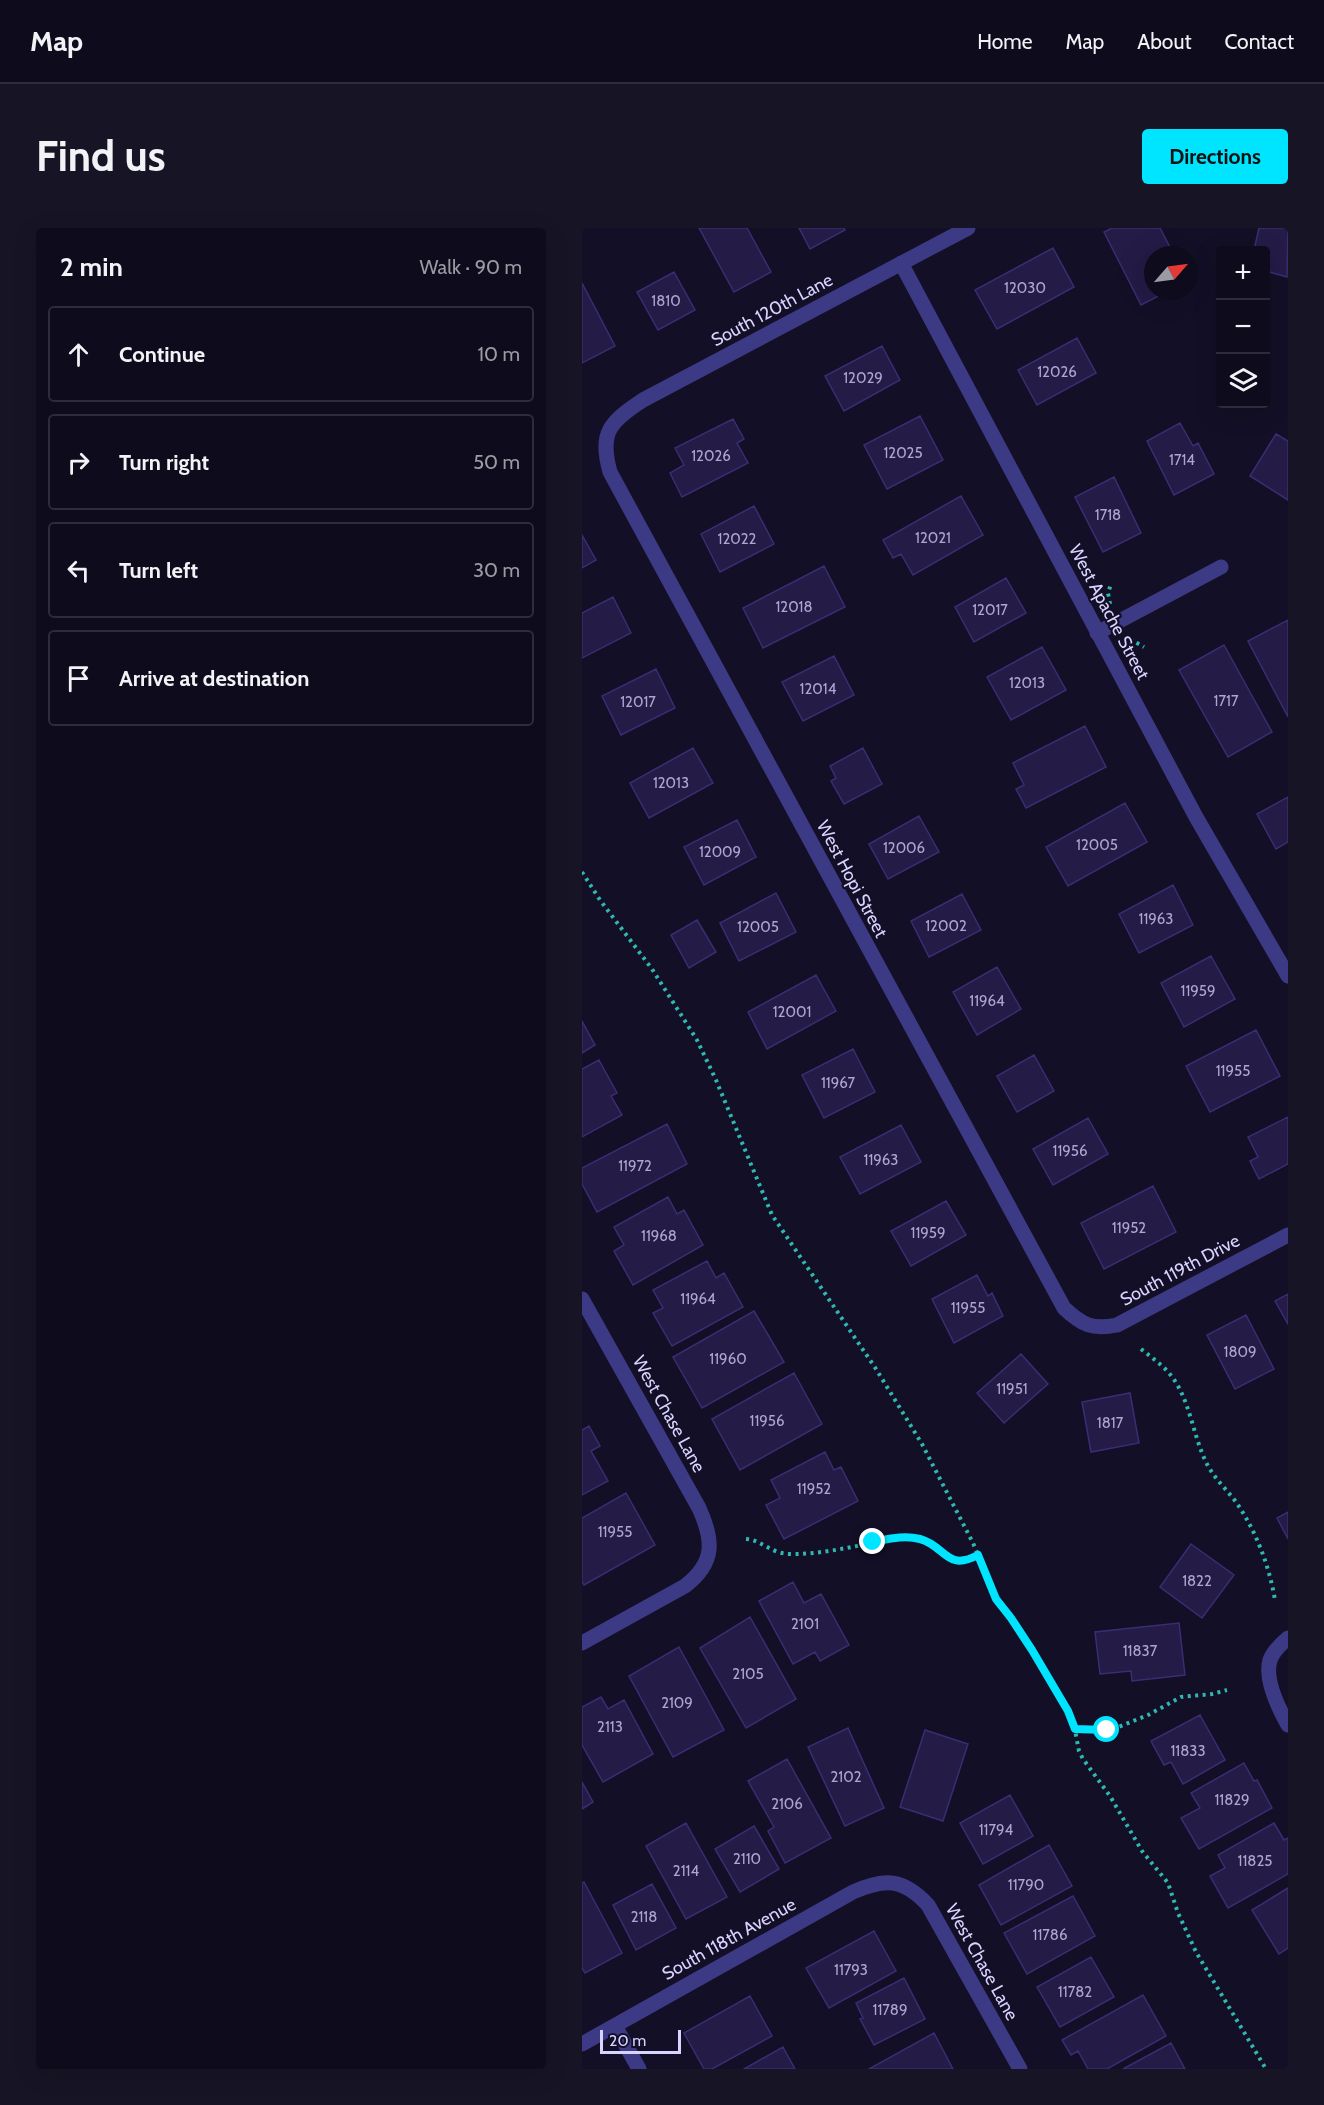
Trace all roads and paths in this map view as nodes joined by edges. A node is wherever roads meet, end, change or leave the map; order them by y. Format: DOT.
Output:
graph roads {
  1 [pos="968,228"];
  2 [pos="901,263"];
  3 [pos="605,439"];
  4 [pos="1221,567"];
  5 [pos="1097,633"];
  6 [pos="582,872"];
  7 [pos="1288,976"];
  8 [pos="1288,1235"];
  9 [pos="582,1299"];
  10 [pos="1087,1326"];
  11 [pos="1141,1349"];
  12 [pos="746,1539"];
  13 [pos="978,1555"];
  14 [pos="1275,1600"];
  15 [pos="1288,1638"];
  16 [pos="582,1643"];
  17 [pos="1227,1690"];
  18 [pos="1288,1725"];
  19 [pos="1075,1729"];
  20 [pos="900,1883"];
  21 [pos="615,2026"];
  22 [pos="582,2044"];
  23 [pos="639,2069"];
  24 [pos="1020,2069"];
  25 [pos="1266,2069"];
  1 -- 2 [label="street, South 120th Lane"];
  2 -- 3 [label="street, South 120th Lane"];
  2 -- 5 [label="street, West Apache Street"];
  3 -- 10 [label="street, West Hopi Street"];
  4 -- 5 [label="street"];
  5 -- 7 [label="street, West Apache Street"];
  6 -- 13 [label="path"];
  8 -- 10 [label="street, South 119th Drive"];
  9 -- 16 [label="street, West Chase Lane"];
  11 -- 14 [label="path"];
  12 -- 13 [label="path"];
  13 -- 19 [label="path"];
  15 -- 18 [label="street"];
  17 -- 19 [label="path"];
  19 -- 25 [label="path"];
  20 -- 21 [label="street, South 118th Avenue"];
  20 -- 24 [label="street, West Chase Lane"];
  21 -- 22 [label="street, South 118th Avenue"];
  21 -- 23 [label="street"];
}
